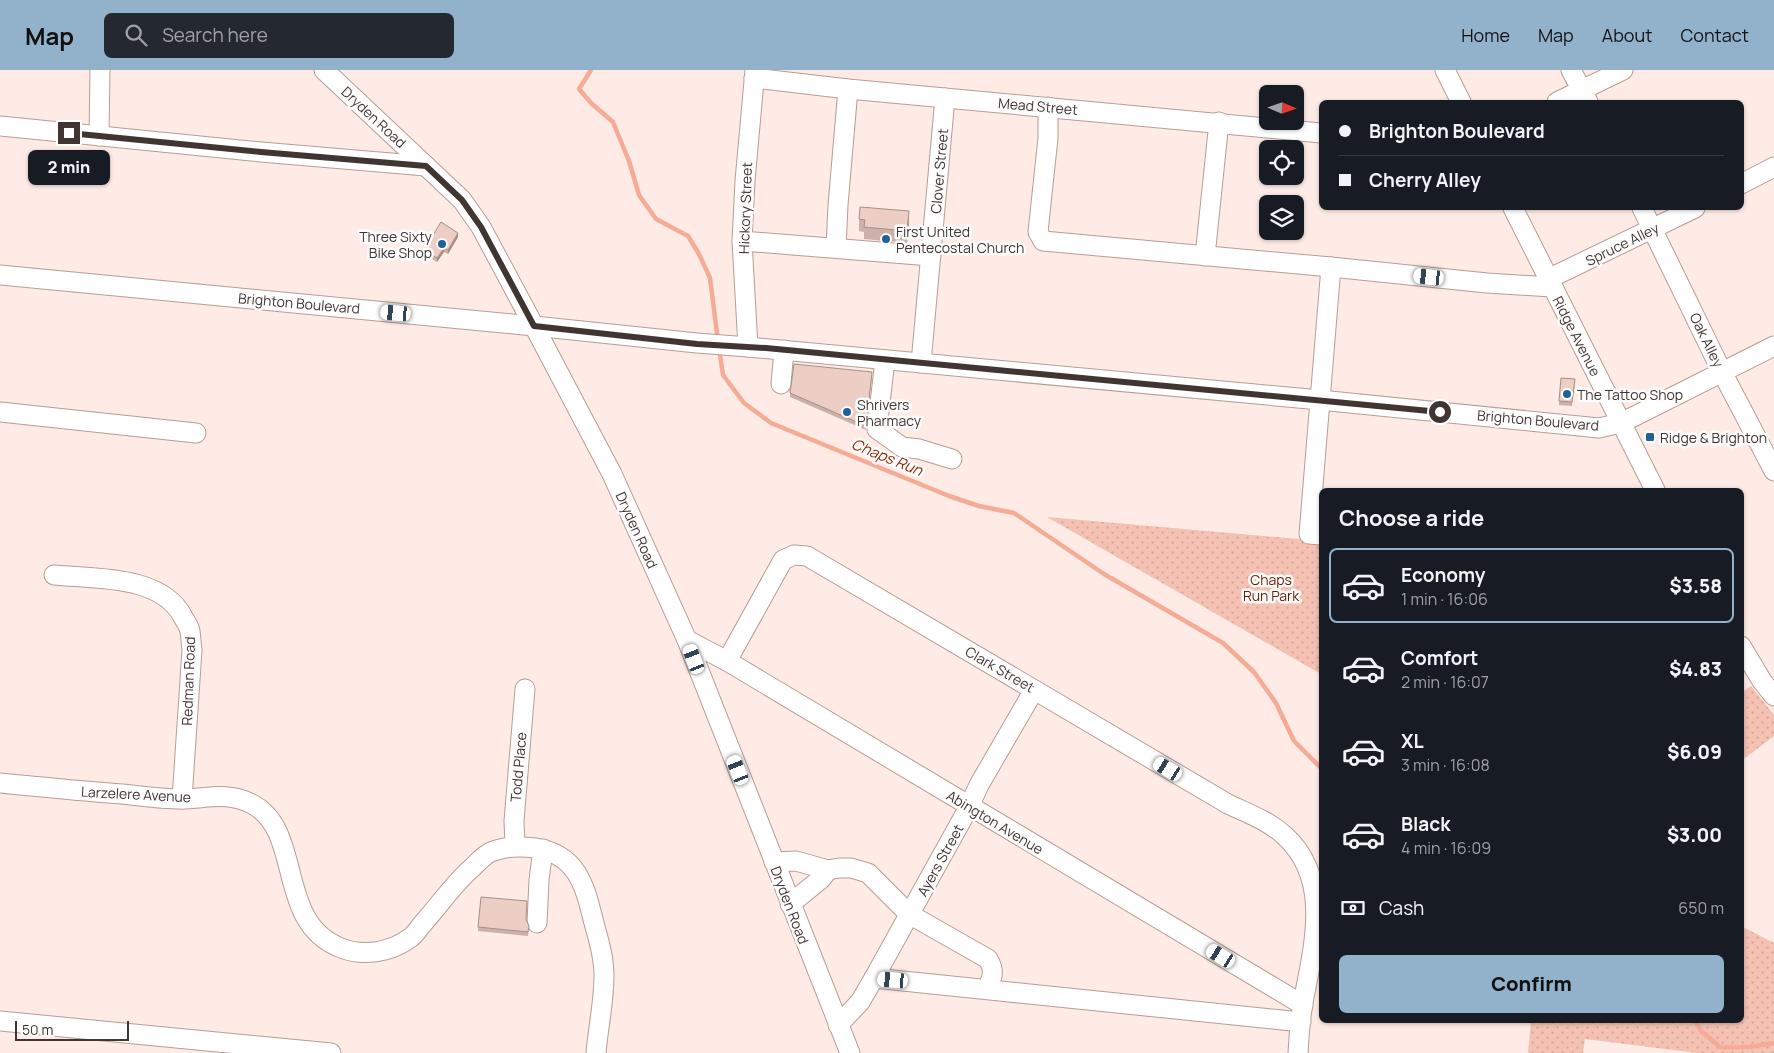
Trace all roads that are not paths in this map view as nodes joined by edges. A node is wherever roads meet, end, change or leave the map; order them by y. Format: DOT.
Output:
graph roads {
  1 [pos="100,70"];
  2 [pos="324,70"];
  3 [pos="1445,70"];
  4 [pos="1571,70"];
  5 [pos="1623,70"];
  6 [pos="755,74"];
  7 [pos="848,89"];
  8 [pos="1584,96"];
  9 [pos="945,98"];
  10 [pos="1460,100"];
  11 [pos="1566,100"];
  12 [pos="1048,107"];
  13 [pos="1218,122"];
  14 [pos="0,126"];
  15 [pos="1319,132"];
  16 [pos="99,136"];
  17 [pos="426,166"];
  18 [pos="1774,167"];
  19 [pos="1744,182"];
  20 [pos="1514,210"];
  21 [pos="1643,210"];
  22 [pos="1691,210"];
  23 [pos="1653,229"];
  24 [pos="742,241"];
  25 [pos="836,248"];
  26 [pos="931,256"];
  27 [pos="1205,256"];
  28 [pos="1332,267"];
  29 [pos="0,275"];
  30 [pos="1550,283"];
  31 [pos="534,326"];
  32 [pos="1774,346"];
  33 [pos="740,347"];
  34 [pos="784,350"];
  35 [pos="885,360"];
  36 [pos="921,363"];
  37 [pos="1722,372"];
  38 [pos="781,384"];
  39 [pos="1320,400"];
  40 [pos="0,412"];
  41 [pos="1621,423"];
  42 [pos="196,433"];
  43 [pos="952,459"];
  44 [pos="1774,471"];
  45 [pos="1654,488"];
  46 [pos="1319,534"];
  47 [pos="54,575"];
  48 [pos="687,640"];
  49 [pos="1744,649"];
  50 [pos="727,661"];
  51 [pos="1768,677"];
  52 [pos="525,689"];
  53 [pos="1034,690"];
  54 [pos="1774,696"];
  55 [pos="0,783"];
  56 [pos="182,799"];
  57 [pos="969,807"];
  58 [pos="515,845"];
  59 [pos="543,849"];
  60 [pos="774,862"];
  61 [pos="828,870"];
  62 [pos="1317,882"];
  63 [pos="790,904"];
  64 [pos="909,914"];
  65 [pos="537,922"];
  66 [pos="874,978"];
  67 [pos="987,989"];
  68 [pos="1302,1013"];
  69 [pos="0,1021"];
  70 [pos="838,1025"];
  71 [pos="330,1053"];
  72 [pos="596,1053"];
  73 [pos="850,1053"];
  74 [pos="1298,1053"];
  1 -- 16 [label="street"];
  2 -- 17 [label="street, Dryden Road"];
  3 -- 10 [label="street"];
  4 -- 8 [label="street"];
  5 -- 8 [label="street"];
  6 -- 7 [label="street, Mead Street"];
  6 -- 24 [label="street, Hickory Street"];
  7 -- 9 [label="street, Mead Street"];
  7 -- 25 [label="street"];
  8 -- 11 [label="street"];
  9 -- 12 [label="street, Mead Street"];
  9 -- 26 [label="street, Clover Street"];
  12 -- 13 [label="street, Mead Street"];
  12 -- 27 [label="street"];
  13 -- 15 [label="street, Mead Street"];
  13 -- 27 [label="street"];
  14 -- 16 [label="street"];
  16 -- 17 [label="street"];
  17 -- 31 [label="street, Dryden Road"];
  18 -- 19 [label="street"];
  20 -- 30 [label="street, Ridge Avenue"];
  21 -- 23 [label="street, Oak Alley"];
  22 -- 23 [label="street, Spruce Alley"];
  23 -- 30 [label="street, Spruce Alley"];
  23 -- 37 [label="street, Oak Alley"];
  24 -- 25 [label="street"];
  24 -- 33 [label="street, Hickory Street"];
  25 -- 26 [label="street"];
  26 -- 36 [label="street, Clover Street"];
  27 -- 28 [label="street"];
  28 -- 30 [label="street"];
  28 -- 39 [label="street"];
  29 -- 31 [label="street, Brighton Boulevard"];
  30 -- 41 [label="street, Ridge Avenue"];
  31 -- 33 [label="street, Brighton Boulevard"];
  31 -- 48 [label="street, Dryden Road"];
  32 -- 37 [label="street, Brighton Boulevard"];
  33 -- 34 [label="street, Brighton Boulevard"];
  34 -- 35 [label="street, Brighton Boulevard"];
  34 -- 38 [label="street"];
  35 -- 36 [label="street, Brighton Boulevard"];
  35 -- 43 [label="street"];
  36 -- 39 [label="street, Brighton Boulevard"];
  37 -- 41 [label="street, Brighton Boulevard"];
  37 -- 44 [label="street, Oak Alley"];
  39 -- 41 [label="street, Brighton Boulevard"];
  39 -- 46 [label="street"];
  40 -- 42 [label="street"];
  41 -- 45 [label="street, Ridge Avenue"];
  47 -- 56 [label="street, Redman Road"];
  48 -- 50 [label="street, Abington Avenue"];
  48 -- 60 [label="street, Dryden Road"];
  49 -- 51 [label="street"];
  50 -- 53 [label="street, Clark Street"];
  50 -- 57 [label="street, Abington Avenue"];
  51 -- 54 [label="street"];
  52 -- 58 [label="street, Todd Place"];
  53 -- 57 [label="street, Ayers Street"];
  53 -- 62 [label="street, Clark Street"];
  55 -- 56 [label="street, Larzelere Avenue"];
  56 -- 58 [label="street, Larzelere Avenue"];
  57 -- 64 [label="street, Ayers Street"];
  57 -- 68 [label="street, Abington Avenue"];
  58 -- 59 [label="street, Larzelere Avenue"];
  59 -- 65 [label="street"];
  59 -- 72 [label="street, Larzelere Avenue"];
  60 -- 61 [label="street"];
  60 -- 63 [label="street, Dryden Road"];
  61 -- 63 [label="street"];
  61 -- 64 [label="street"];
  62 -- 68 [label="street, Clark Street"];
  63 -- 70 [label="street, Dryden Road"];
  64 -- 66 [label="street, Ayers Street"];
  64 -- 67 [label="street"];
  66 -- 67 [label="street"];
  66 -- 70 [label="street, Ayers Street"];
  67 -- 68 [label="street"];
  68 -- 74 [label="street, Clark Street"];
  69 -- 71 [label="street"];
  70 -- 73 [label="street, Dryden Road"];
}
